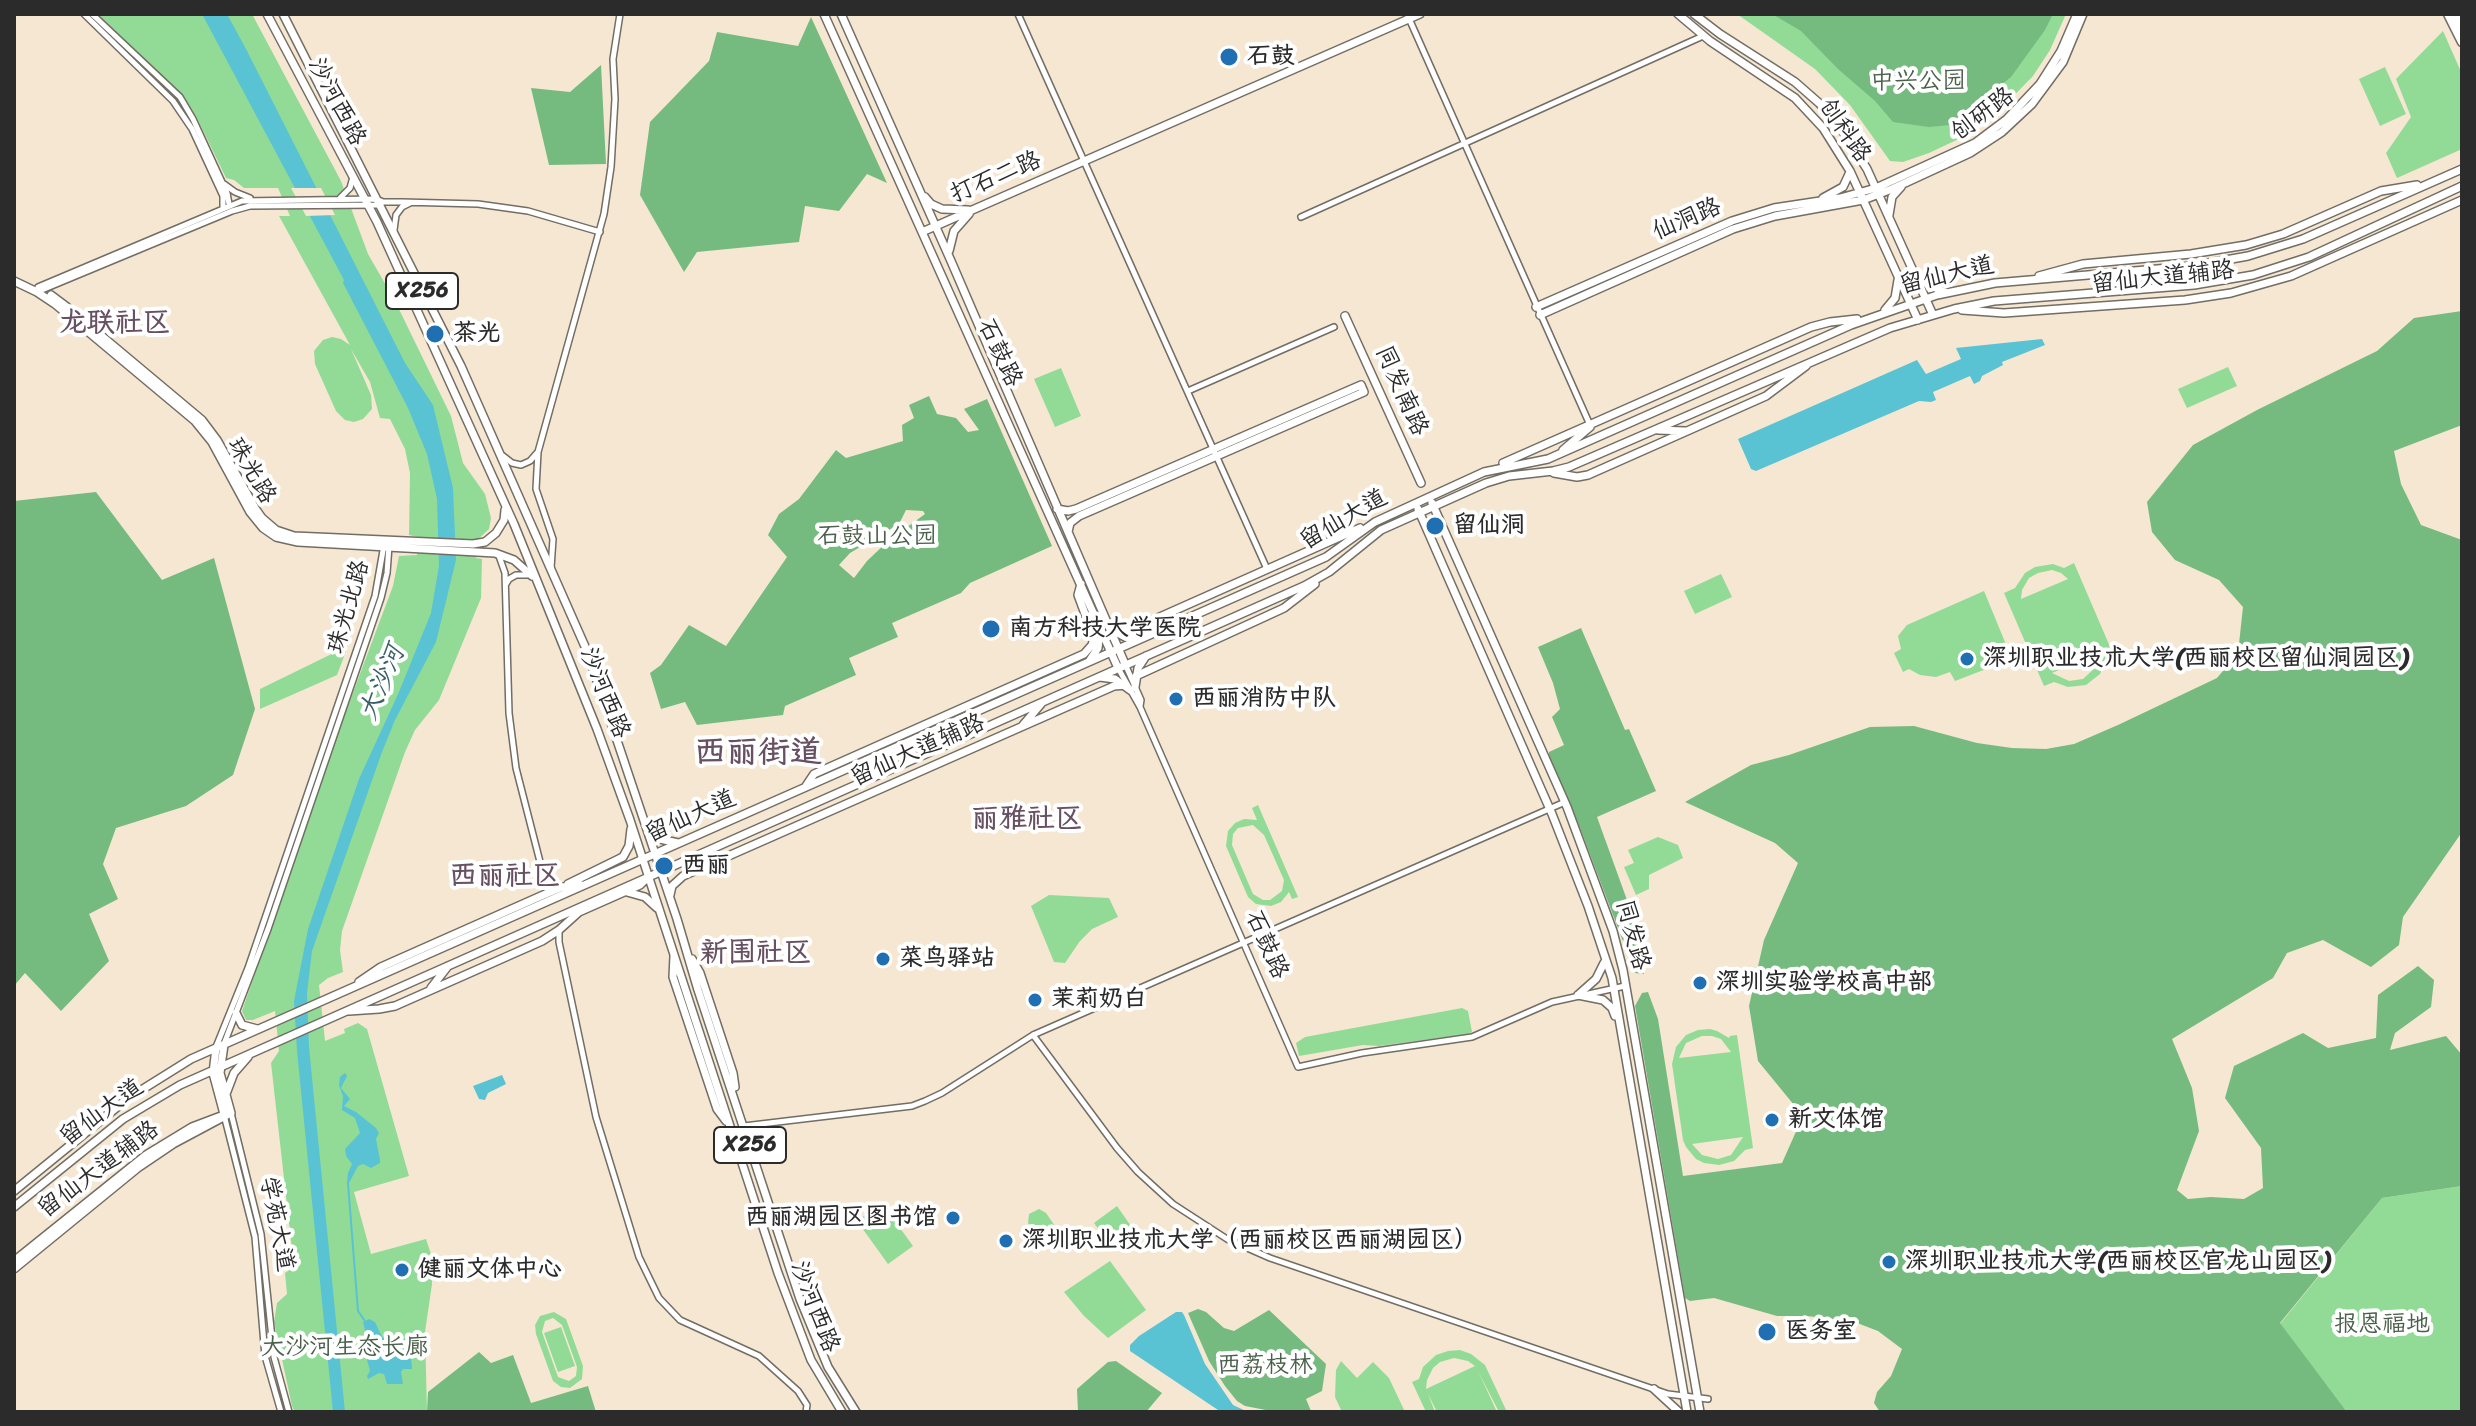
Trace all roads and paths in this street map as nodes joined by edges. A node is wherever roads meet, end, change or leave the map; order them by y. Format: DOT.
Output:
graph roads {
  1 [pos="84,14"];
  2 [pos="92,14"];
  3 [pos="267,14"];
  4 [pos="283,14"];
  5 [pos="620,14"];
  6 [pos="824,14"];
  7 [pos="841,14"];
  8 [pos="1018,14"];
  9 [pos="1420,14"];
  10 [pos="1678,14"];
  11 [pos="1694,14"];
  12 [pos="2077,14"];
  13 [pos="2083,14"];
  14 [pos="2452,14"];
  15 [pos="1408,16"];
  16 [pos="2462,26"];
  17 [pos="1703,36"];
  18 [pos="2462,40"];
  19 [pos="1465,144"];
  20 [pos="1086,161"];
  21 [pos="2462,169"];
  22 [pos="1850,170"];
  23 [pos="1868,171"];
  24 [pos="352,176"];
  25 [pos="2442,178"];
  26 [pos="1896,179"];
  27 [pos="221,181"];
  28 [pos="1910,181"];
  29 [pos="2462,186"];
  30 [pos="920,191"];
  31 [pos="1877,191"];
  32 [pos="1862,196"];
  33 [pos="255,199"];
  34 [pos="334,199"];
  35 [pos="2462,200"];
  36 [pos="366,202"];
  37 [pos="379,202"];
  38 [pos="412,202"];
  39 [pos="1817,202"];
  40 [pos="229,205"];
  41 [pos="1833,207"];
  42 [pos="2418,207"];
  43 [pos="974,209"];
  44 [pos="224,210"];
  45 [pos="1301,217"];
  46 [pos="1890,221"];
  47 [pos="936,226"];
  48 [pos="1876,227"];
  49 [pos="600,232"];
  50 [pos="922,232"];
  51 [pos="2381,237"];
  52 [pos="395,238"];
  53 [pos="951,261"];
  54 [pos="1911,267"];
  55 [pos="1896,270"];
  56 [pos="14,279"];
  57 [pos="2025,280"];
  58 [pos="40,290"];
  59 [pos="1947,292"];
  60 [pos="1925,299"];
  61 [pos="1911,304"];
  62 [pos="1538,311"];
  63 [pos="1948,311"];
  64 [pos="1879,314"];
  65 [pos="1933,315"];
  66 [pos="1345,316"];
  67 [pos="1867,318"];
  68 [pos="1918,320"];
  69 [pos="1334,327"];
  70 [pos="1821,357"];
  71 [pos="1362,388"];
  72 [pos="1188,391"];
  73 [pos="1602,420"];
  74 [pos="1590,425"];
  75 [pos="1689,430"];
  76 [pos="1652,431"];
  77 [pos="496,446"];
  78 [pos="538,452"];
  79 [pos="1215,453"];
  80 [pos="1552,458"];
  81 [pos="1484,472"];
  82 [pos="1547,472"];
  83 [pos="1421,483"];
  84 [pos="1446,489"];
  85 [pos="1430,497"];
  86 [pos="1415,503"];
  87 [pos="505,504"];
  88 [pos="1434,506"];
  89 [pos="1057,509"];
  90 [pos="1420,512"];
  91 [pos="1383,518"];
  92 [pos="1068,532"];
  93 [pos="387,545"];
  94 [pos="473,548"];
  95 [pos="495,553"];
  96 [pos="1267,569"];
  97 [pos="1329,572"];
  98 [pos="551,573"];
  99 [pos="534,579"];
  100 [pos="1081,584"];
  101 [pos="505,585"];
  102 [pos="539,587"];
  103 [pos="1218,591"];
  104 [pos="1183,620"];
  105 [pos="1099,625"];
  106 [pos="1108,625"];
  107 [pos="1224,635"];
  108 [pos="1145,637"];
  109 [pos="1187,637"];
  110 [pos="1115,650"];
  111 [pos="1150,654"];
  112 [pos="1084,663"];
  113 [pos="1122,666"];
  114 [pos="1136,676"];
  115 [pos="1053,677"];
  116 [pos="1094,678"];
  117 [pos="1027,680"];
  118 [pos="1130,687"];
  119 [pos="1043,701"];
  120 [pos="1022,727"];
  121 [pos="805,788"];
  122 [pos="1565,802"];
  123 [pos="1550,809"];
  124 [pos="630,820"];
  125 [pos="644,822"];
  126 [pos="684,842"];
  127 [pos="656,855"];
  128 [pos="726,857"];
  129 [pos="690,858"];
  130 [pos="643,860"];
  131 [pos="661,870"];
  132 [pos="648,876"];
  133 [pos="589,884"];
  134 [pos="562,887"];
  135 [pos="625,892"];
  136 [pos="548,893"];
  137 [pos="670,897"];
  138 [pos="661,914"];
  139 [pos="559,930"];
  140 [pos="552,936"];
  141 [pos="559,942"];
  142 [pos="1243,943"];
  143 [pos="1604,957"];
  144 [pos="449,965"];
  145 [pos="1625,986"];
  146 [pos="1614,988"];
  147 [pos="348,990"];
  148 [pos="429,991"];
  149 [pos="1578,995"];
  150 [pos="345,1011"];
  151 [pos="236,1013"];
  152 [pos="261,1028"];
  153 [pos="1620,1032"];
  154 [pos="1033,1035"];
  155 [pos="220,1046"];
  156 [pos="251,1053"];
  157 [pos="216,1069"];
  158 [pos="226,1096"];
  159 [pos="227,1115"];
  160 [pos="744,1126"];
  161 [pos="14,1191"];
  162 [pos="14,1207"];
  163 [pos="14,1261"];
  164 [pos="14,1269"];
  165 [pos="1654,1389"];
  166 [pos="1685,1397"];
  167 [pos="1697,1397"];
  168 [pos="1708,1399"];
  169 [pos="281,1412"];
  170 [pos="289,1412"];
  171 [pos="806,1412"];
  172 [pos="842,1412"];
  173 [pos="856,1412"];
  174 [pos="1679,1412"];
  175 [pos="1687,1412"];
  176 [pos="1700,1412"];
  1 -- 44 [label="street"];
  2 -- 27 [label="street"];
  3 -- 24 [label="main road, 沙河西路 / X256"];
  4 -- 37 [label="main road, 沙河西路 / X256"];
  5 -- 49 [label="street"];
  6 -- 50 [label="main road, 石鼓路"];
  7 -- 30 [label="main road, 石鼓路"];
  8 -- 20 [label="street"];
  9 -- 15 [label="main road"];
  10 -- 17 [label="main road, 创科路"];
  11 -- 23 [label="main road, 创科路"];
  12 -- 26 [label="main road, 创研路"];
  13 -- 28 [label="main road, 创研路"];
  14 -- 16 [label="highway"];
  14 -- 18 [label="highway"];
  15 -- 19 [label="street"];
  15 -- 20 [label="main road, 打石二路"];
  17 -- 19 [label="street"];
  17 -- 22 [label="main road, 创科路"];
  19 -- 45 [label="street"];
  19 -- 62 [label="street"];
  20 -- 43 [label="main road, 打石二路"];
  20 -- 72 [label="street"];
  21 -- 25 [label="main road, 留仙大道"];
  22 -- 32 [label="main road, 创科路"];
  22 -- 39 [label="main road"];
  23 -- 26 [label="main road"];
  23 -- 31 [label="main road, 创科路"];
  24 -- 34 [label="street"];
  24 -- 36 [label="main road, 沙河西路 / X256"];
  25 -- 57 [label="main road, 留仙大道辅路"];
  25 -- 57 [label="main road, 留仙大道"];
  26 -- 31 [label="main road, 创研路"];
  27 -- 33 [label="street"];
  27 -- 40 [label="street"];
  28 -- 31 [label="main road, 创研路"];
  28 -- 46 [label="main road"];
  29 -- 42 [label="main road, 留仙大道"];
  30 -- 43 [label="main road"];
  30 -- 47 [label="main road, 石鼓路"];
  31 -- 32 [label="main road, 创研路"];
  31 -- 46 [label="main road, 创科路"];
  32 -- 39 [label="main road, 仙洞路"];
  32 -- 41 [label="main road, 仙洞路"];
  32 -- 48 [label="main road, 创科路"];
  33 -- 34 [label="street"];
  33 -- 40 [label="street"];
  34 -- 36 [label="street"];
  35 -- 51 [label="main road, 留仙大道辅路"];
  36 -- 37 [label="street"];
  36 -- 44 [label="street"];
  36 -- 87 [label="main road, 沙河西路 / X256"];
  37 -- 38 [label="street"];
  37 -- 52 [label="main road, 沙河西路 / X256"];
  38 -- 49 [label="street"];
  38 -- 52 [label="street"];
  39 -- 62 [label="main road, 仙洞路"];
  40 -- 44 [label="street"];
  41 -- 48 [label="main road"];
  41 -- 62 [label="main road, 仙洞路"];
  42 -- 51 [label="main road"];
  42 -- 63 [label="main road, 留仙大道"];
  43 -- 47 [label="main road, 打石二路"];
  43 -- 53 [label="main road"];
  44 -- 58 [label="street"];
  46 -- 54 [label="main road, 创科路"];
  47 -- 50 [label="main road, 打石二路"];
  47 -- 53 [label="main road, 石鼓路"];
  48 -- 55 [label="main road, 创科路"];
  49 -- 78 [label="street"];
  50 -- 100 [label="main road, 石鼓路"];
  51 -- 63 [label="main road, 留仙大道辅路"];
  52 -- 77 [label="main road, 沙河西路 / X256"];
  53 -- 89 [label="main road, 石鼓路"];
  54 -- 59 [label="main road"];
  54 -- 60 [label="main road, 创科路"];
  55 -- 61 [label="main road, 创科路"];
  55 -- 64 [label="main road"];
  56 -- 58 [label="main road, 珠光路"];
  57 -- 59 [label="main road, 留仙大道"];
  58 -- 93 [label="main road, 珠光路"];
  59 -- 60 [label="main road, 留仙大道"];
  60 -- 61 [label="main road, 留仙大道"];
  60 -- 65 [label="main road, 创科路"];
  61 -- 64 [label="main road, 留仙大道"];
  61 -- 68 [label="main road, 创科路"];
  62 -- 74 [label="street"];
  63 -- 65 [label="main road, 留仙大道"];
  64 -- 67 [label="main road, 留仙大道"];
  65 -- 68 [label="main road, 留仙大道"];
  66 -- 83 [label="main road, 同发南路"];
  67 -- 73 [label="main road"];
  67 -- 80 [label="main road, 留仙大道"];
  68 -- 70 [label="main road, 留仙大道"];
  69 -- 72 [label="street"];
  70 -- 75 [label="main road"];
  70 -- 76 [label="main road, 留仙大道"];
  71 -- 79 [label="main road"];
  72 -- 79 [label="street"];
  73 -- 74 [label="main road"];
  73 -- 80 [label="main road"];
  74 -- 81 [label="main road"];
  75 -- 76 [label="main road"];
  75 -- 82 [label="main road"];
  76 -- 82 [label="main road, 留仙大道"];
  77 -- 78 [label="street"];
  77 -- 98 [label="main road, 沙河西路 / X256"];
  78 -- 98 [label="street"];
  79 -- 89 [label="main road"];
  79 -- 92 [label="main road"];
  79 -- 96 [label="street"];
  80 -- 81 [label="main road, 留仙大道"];
  81 -- 84 [label="main road, 留仙大道"];
  82 -- 88 [label="main road, 留仙大道"];
  83 -- 84 [label="main road"];
  83 -- 86 [label="main road"];
  84 -- 85 [label="main road, 留仙大道"];
  85 -- 86 [label="main road, 留仙大道"];
  85 -- 88 [label="main road, 同发路"];
  86 -- 90 [label="main road, 同发路"];
  86 -- 91 [label="main road, 留仙大道"];
  87 -- 94 [label="main road"];
  87 -- 102 [label="main road, 沙河西路 / X256"];
  88 -- 90 [label="main road, 留仙大道"];
  88 -- 122 [label="main road, 同发路"];
  89 -- 92 [label="main road, 石鼓路"];
  90 -- 97 [label="main road, 留仙大道"];
  90 -- 123 [label="main road, 同发路"];
  91 -- 96 [label="main road"];
  91 -- 104 [label="main road, 留仙大道"];
  92 -- 106 [label="main road, 石鼓路"];
  93 -- 94 [label="main road, 珠光路"];
  93 -- 151 [label="street, 珠光北路"];
  93 -- 155 [label="street, 珠光北路"];
  94 -- 95 [label="main road, 珠光路"];
  95 -- 99 [label="main road, 珠光路"];
  95 -- 101 [label="street"];
  96 -- 103 [label="main road"];
  97 -- 107 [label="main road"];
  97 -- 109 [label="main road, 留仙大道"];
  98 -- 125 [label="main road, 沙河西路 / X256"];
  99 -- 101 [label="street"];
  99 -- 102 [label="street, 珠光路"];
  100 -- 105 [label="main road, 石鼓路"];
  100 -- 117 [label="main road, 留仙大道辅路"];
  101 -- 136 [label="street"];
  102 -- 124 [label="main road, 沙河西路 / X256"];
  103 -- 104 [label="main road"];
  103 -- 106 [label="main road"];
  104 -- 108 [label="main road, 留仙大道"];
  105 -- 110 [label="main road, 石鼓路"];
  105 -- 112 [label="main road"];
  106 -- 108 [label="main road"];
  106 -- 110 [label="main road, 石鼓路"];
  107 -- 109 [label="main road"];
  107 -- 114 [label="main road"];
  108 -- 110 [label="main road, 留仙大道"];
  109 -- 111 [label="main road, 留仙大道"];
  110 -- 112 [label="main road, 留仙大道"];
  110 -- 113 [label="main road, 石鼓路"];
  111 -- 113 [label="main road, 留仙大道"];
  111 -- 114 [label="main road"];
  112 -- 115 [label="main road, 留仙大道"];
  113 -- 116 [label="main road, 留仙大道"];
  113 -- 118 [label="street, 石鼓路"];
  114 -- 118 [label="main road"];
  115 -- 117 [label="main road"];
  115 -- 121 [label="main road, 留仙大道"];
  116 -- 118 [label="main road"];
  116 -- 119 [label="main road, 留仙大道"];
  117 -- 121 [label="main road, 留仙大道辅路"];
  118 -- 120 [label="main road, 留仙大道辅路"];
  118 -- 142 [label="street, 石鼓路"];
  119 -- 120 [label="main road"];
  119 -- 129 [label="main road, 留仙大道"];
  120 -- 128 [label="main road, 留仙大道辅路"];
  121 -- 126 [label="main road, 留仙大道"];
  122 -- 123 [label="street"];
  122 -- 145 [label="main road, 同发路"];
  123 -- 142 [label="street"];
  123 -- 143 [label="main road, 同发路"];
  124 -- 130 [label="main road, 沙河西路 / X256"];
  124 -- 134 [label="main road"];
  125 -- 126 [label="main road"];
  125 -- 127 [label="main road, 沙河西路 / X256"];
  126 -- 127 [label="main road, 留仙大道"];
  127 -- 130 [label="main road, 留仙大道"];
  127 -- 131 [label="main road, 沙河西路 / X256"];
  128 -- 129 [label="main road"];
  128 -- 137 [label="main road, 留仙大道辅路"];
  129 -- 131 [label="main road, 留仙大道"];
  130 -- 132 [label="main road, 沙河西路 / X256"];
  130 -- 133 [label="main road, 留仙大道"];
  131 -- 132 [label="main road, 留仙大道"];
  131 -- 137 [label="main road, 沙河西路 / X256"];
  132 -- 135 [label="main road"];
  132 -- 138 [label="main road, 沙河西路 / X256"];
  132 -- 144 [label="main road, 留仙大道"];
  133 -- 134 [label="main road"];
  133 -- 147 [label="main road, 留仙大道"];
  134 -- 136 [label="main road"];
  135 -- 138 [label="main road"];
  135 -- 139 [label="main road"];
  136 -- 147 [label="main road"];
  137 -- 160 [label="main road, 沙河西路 / X256"];
  138 -- 172 [label="main road, 沙河西路 / X256"];
  139 -- 140 [label="main road"];
  139 -- 141 [label="street"];
  140 -- 141 [label="street"];
  140 -- 148 [label="main road"];
  141 -- 171 [label="street"];
  142 -- 149 [label="street, 石鼓路"];
  142 -- 154 [label="street"];
  143 -- 146 [label="main road, 同发路"];
  143 -- 149 [label="main road"];
  144 -- 148 [label="main road"];
  144 -- 150 [label="main road, 留仙大道"];
  145 -- 146 [label="street"];
  145 -- 167 [label="main road, 同发路"];
  146 -- 149 [label="street"];
  146 -- 153 [label="main road, 同发路"];
  147 -- 152 [label="main road, 留仙大道"];
  148 -- 150 [label="main road"];
  149 -- 153 [label="main road"];
  150 -- 156 [label="main road, 留仙大道"];
  151 -- 152 [label="main road"];
  151 -- 155 [label="street, 珠光北路"];
  152 -- 155 [label="main road, 留仙大道"];
  153 -- 166 [label="main road, 同发路"];
  154 -- 160 [label="street"];
  154 -- 165 [label="street"];
  155 -- 157 [label="main road, 学苑大道"];
  155 -- 161 [label="main road, 留仙大道"];
  156 -- 157 [label="main road, 留仙大道"];
  156 -- 158 [label="main road"];
  157 -- 158 [label="main road, 学苑大道"];
  157 -- 159 [label="main road, 学苑大道"];
  157 -- 162 [label="main road, 留仙大道"];
  158 -- 159 [label="main road, 学苑大道"];
  159 -- 163 [label="main road, 留仙大道辅路"];
  159 -- 164 [label="main road, 留仙大道辅路"];
  159 -- 169 [label="street, 学苑大道"];
  159 -- 170 [label="street, 学苑大道"];
  160 -- 173 [label="main road, 沙河西路 / X256"];
  165 -- 166 [label="street"];
  165 -- 174 [label="main road"];
  166 -- 167 [label="street"];
  166 -- 175 [label="main road, 同发路"];
  167 -- 168 [label="street"];
  167 -- 176 [label="main road, 同发路"];
}
